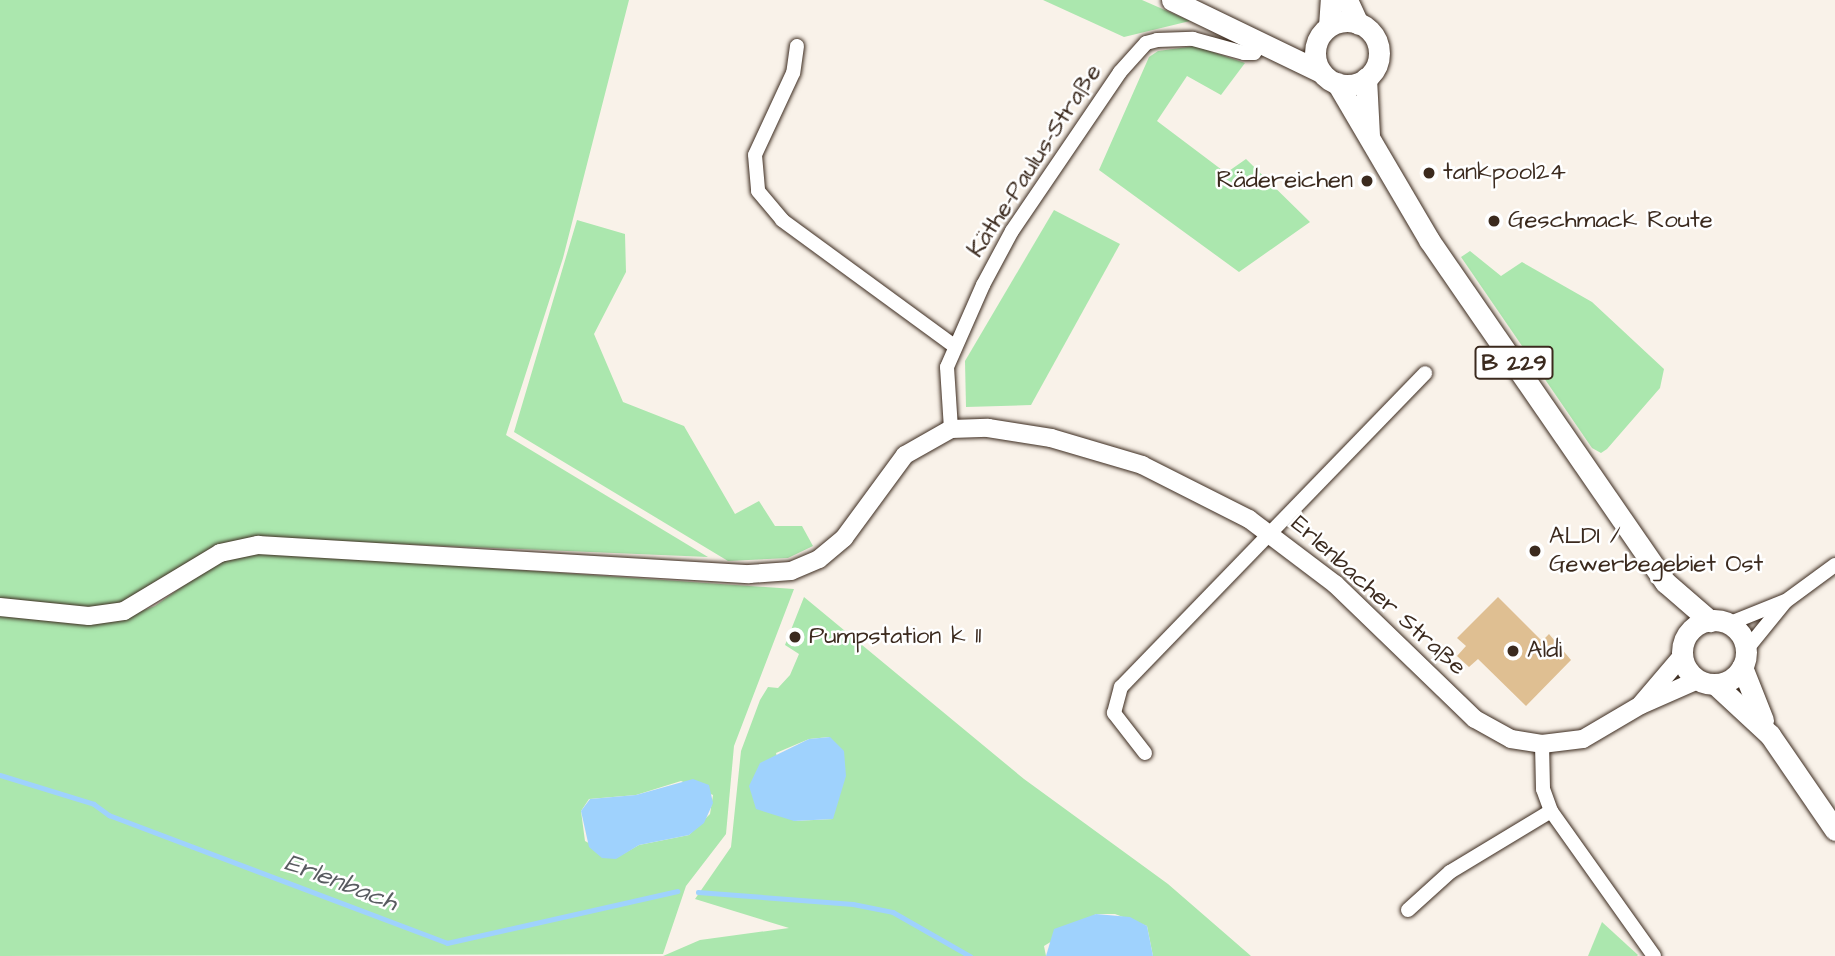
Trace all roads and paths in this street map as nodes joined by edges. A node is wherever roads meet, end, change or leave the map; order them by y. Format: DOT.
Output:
graph roads {
  1 [pos="1172,0"];
  2 [pos="1331,0"];
  3 [pos="1347,0"];
  4 [pos="1358,24"];
  5 [pos="1323,34"];
  6 [pos="1266,43"];
  7 [pos="797,46"];
  8 [pos="1329,78"];
  9 [pos="1366,78"];
  10 [pos="1369,135"];
  11 [pos="954,346"];
  12 [pos="1424,373"];
  13 [pos="951,429"];
  14 [pos="1272,533"];
  15 [pos="1835,565"];
  16 [pos="1665,582"];
  17 [pos="1786,601"];
  18 [pos="0,607"];
  19 [pos="1719,622"];
  20 [pos="1684,647"];
  21 [pos="1744,659"];
  22 [pos="1707,682"];
  23 [pos="1640,705"];
  24 [pos="1770,735"];
  25 [pos="1542,744"];
  26 [pos="1145,753"];
  27 [pos="1551,811"];
  28 [pos="1835,830"];
  29 [pos="1408,910"];
  30 [pos="1654,956"];
  1 -- 6 [label="main road"];
  2 -- 5 [label="main road"];
  3 -- 4 [label="main road"];
  4 -- 5 [label="main road"];
  4 -- 9 [label="main road"];
  5 -- 6 [label="main road"];
  5 -- 8 [label="main road"];
  6 -- 8 [label="main road"];
  6 -- 11 [label="street, Käthe-Paulus-Straße"];
  7 -- 11 [label="street"];
  8 -- 9 [label="main road"];
  8 -- 10 [label="main road, B 229"];
  9 -- 10 [label="main road, B 229"];
  10 -- 16 [label="main road, B 229"];
  11 -- 13 [label="street, Käthe-Paulus-Straße"];
  12 -- 14 [label="street"];
  13 -- 14 [label="street, Erlenbacher Straße"];
  13 -- 18 [label="street"];
  14 -- 25 [label="street, Erlenbacher Straße"];
  14 -- 26 [label="street"];
  15 -- 17 [label="street"];
  16 -- 19 [label="main road, B 229"];
  16 -- 20 [label="main road, B 229"];
  17 -- 19 [label="street"];
  17 -- 21 [label="street"];
  19 -- 20 [label="main road"];
  19 -- 21 [label="main road"];
  20 -- 22 [label="main road"];
  20 -- 23 [label="street, Erlenbacher Straße"];
  21 -- 22 [label="main road"];
  21 -- 24 [label="main road"];
  22 -- 23 [label="street, Erlenbacher Straße"];
  22 -- 24 [label="main road"];
  23 -- 25 [label="street, Erlenbacher Straße"];
  24 -- 28 [label="main road"];
  25 -- 27 [label="street"];
  27 -- 29 [label="street"];
  27 -- 30 [label="street"];
}
